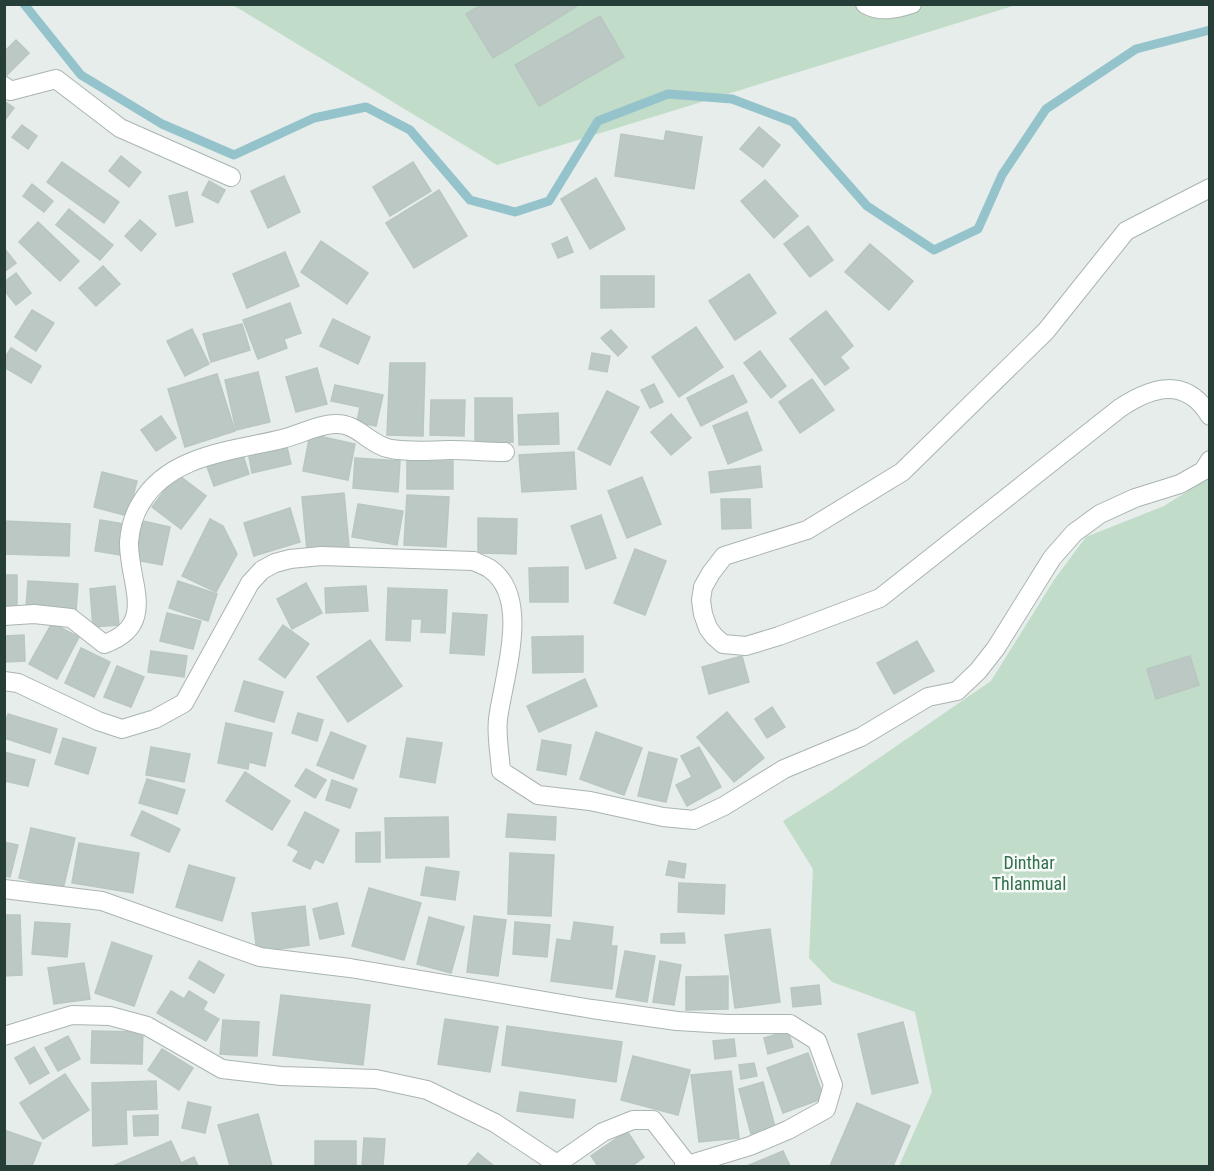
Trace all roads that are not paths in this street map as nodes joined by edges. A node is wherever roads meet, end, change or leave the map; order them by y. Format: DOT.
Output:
graph roads {
  1 [pos="865,4"];
  2 [pos="912,4"];
  3 [pos="4,86"];
  4 [pos="231,177"];
  5 [pos="1209,188"];
  6 [pos="1209,416"];
  7 [pos="505,452"];
  8 [pos="1209,460"];
  9 [pos="4,616"];
  10 [pos="4,681"];
  11 [pos="4,889"];
  12 [pos="4,1036"];
  13 [pos="686,1166"];
  1 -- 2 [label="street"];
  3 -- 4 [label="street"];
  5 -- 6 [label="street"];
  7 -- 9 [label="street"];
  8 -- 10 [label="street"];
  11 -- 13 [label="street"];
  12 -- 13 [label="street"];
}
